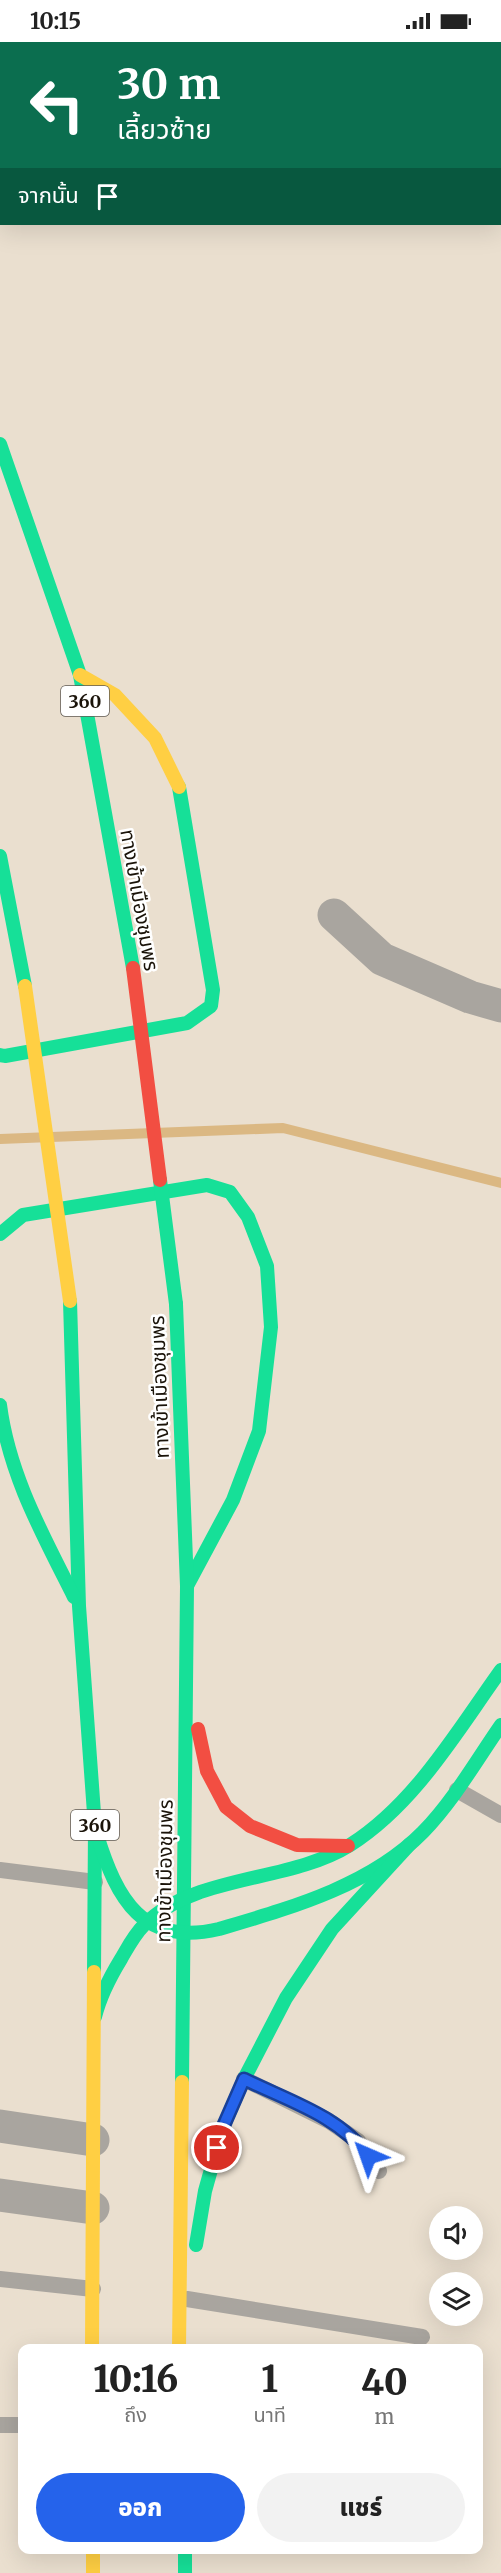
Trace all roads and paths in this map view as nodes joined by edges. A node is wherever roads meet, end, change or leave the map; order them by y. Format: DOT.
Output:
graph roads {
  1 [pos="0,444"];
  2 [pos="80,675"];
  3 [pos="0,855"];
  4 [pos="334,915"];
  5 [pos="501,1006"];
  6 [pos="0,1055"];
  7 [pos="0,1234"];
  8 [pos="0,1405"];
  9 [pos="1,1429"];
  10 [pos="187,1586"];
  11 [pos="79,1606"];
  12 [pos="501,1670"];
  13 [pos="186,1675"];
  14 [pos="501,1725"];
  15 [pos="456,1790"];
  16 [pos="501,1815"];
  17 [pos="95,1827"];
  18 [pos="410,1844"];
  19 [pos="348,1846"];
  20 [pos="0,1870"];
  21 [pos="94,1882"];
  22 [pos="183,1899"];
  23 [pos="146,1922"];
  24 [pos="183,1934"];
  25 [pos="93,2025"];
  26 [pos="244,2079"];
  27 [pos="0,2126"];
  28 [pos="93,2140"];
  29 [pos="379,2171"];
  30 [pos="0,2195"];
  31 [pos="93,2208"];
  32 [pos="0,2279"];
  33 [pos="93,2289"];
  34 [pos="187,2299"];
  35 [pos="422,2337"];
  36 [pos="92,2344"];
  37 [pos="179,2344"];
  38 [pos="180,2344"];
  39 [pos="0,2425"];
  40 [pos="18,2425"];
  41 [pos="93,2554"];
  42 [pos="185,2554"];
  43 [pos="93,2573"];
  44 [pos="185,2573"];
  1 -- 2 [label="main road, ทางเข้าเมืองชุมพร / 360"];
  2 -- 6 [label="main road"];
  2 -- 10 [label="main road, ทางเข้าเมืองชุมพร / 360, bridge"];
  3 -- 11 [label="main road, 360, bridge"];
  4 -- 5 [label="street"];
  7 -- 10 [label="main road"];
  8 -- 9 [label="main road"];
  9 -- 11 [label="main road"];
  10 -- 13 [label="main road, ทางเข้าเมืองชุมพร / 360"];
  11 -- 17 [label="main road, 360"];
  12 -- 19 [label="main road"];
  13 -- 19 [label="main road"];
  13 -- 22 [label="main road, ทางเข้าเมืองชุมพร / 360"];
  14 -- 15 [label="main road"];
  15 -- 16 [label="lane"];
  15 -- 18 [label="main road"];
  17 -- 21 [label="main road, 360"];
  17 -- 23 [label="main road"];
  18 -- 24 [label="main road"];
  18 -- 26 [label="main road"];
  19 -- 22 [label="main road"];
  20 -- 21 [label="lane"];
  21 -- 25 [label="main road, 360"];
  22 -- 23 [label="main road"];
  22 -- 24 [label="main road, ทางเข้าเมืองชุมพร / 360"];
  23 -- 24 [label="main road"];
  23 -- 25 [label="main road"];
  24 -- 37 [label="main road, ทางเข้าเมืองชุมพร / 360"];
  25 -- 28 [label="main road, 360"];
  26 -- 29 [label="lane"];
  26 -- 34 [label="main road"];
  27 -- 28 [label="street"];
  28 -- 31 [label="main road, 360"];
  30 -- 31 [label="street"];
  31 -- 33 [label="main road, 360"];
  32 -- 33 [label="lane"];
  33 -- 36 [label="main road, 360"];
  34 -- 35 [label="lane"];
  34 -- 38 [label="main road"];
  39 -- 40 [label="lane"];
  41 -- 43 [label="main road"];
  42 -- 44 [label="main road"];
}
